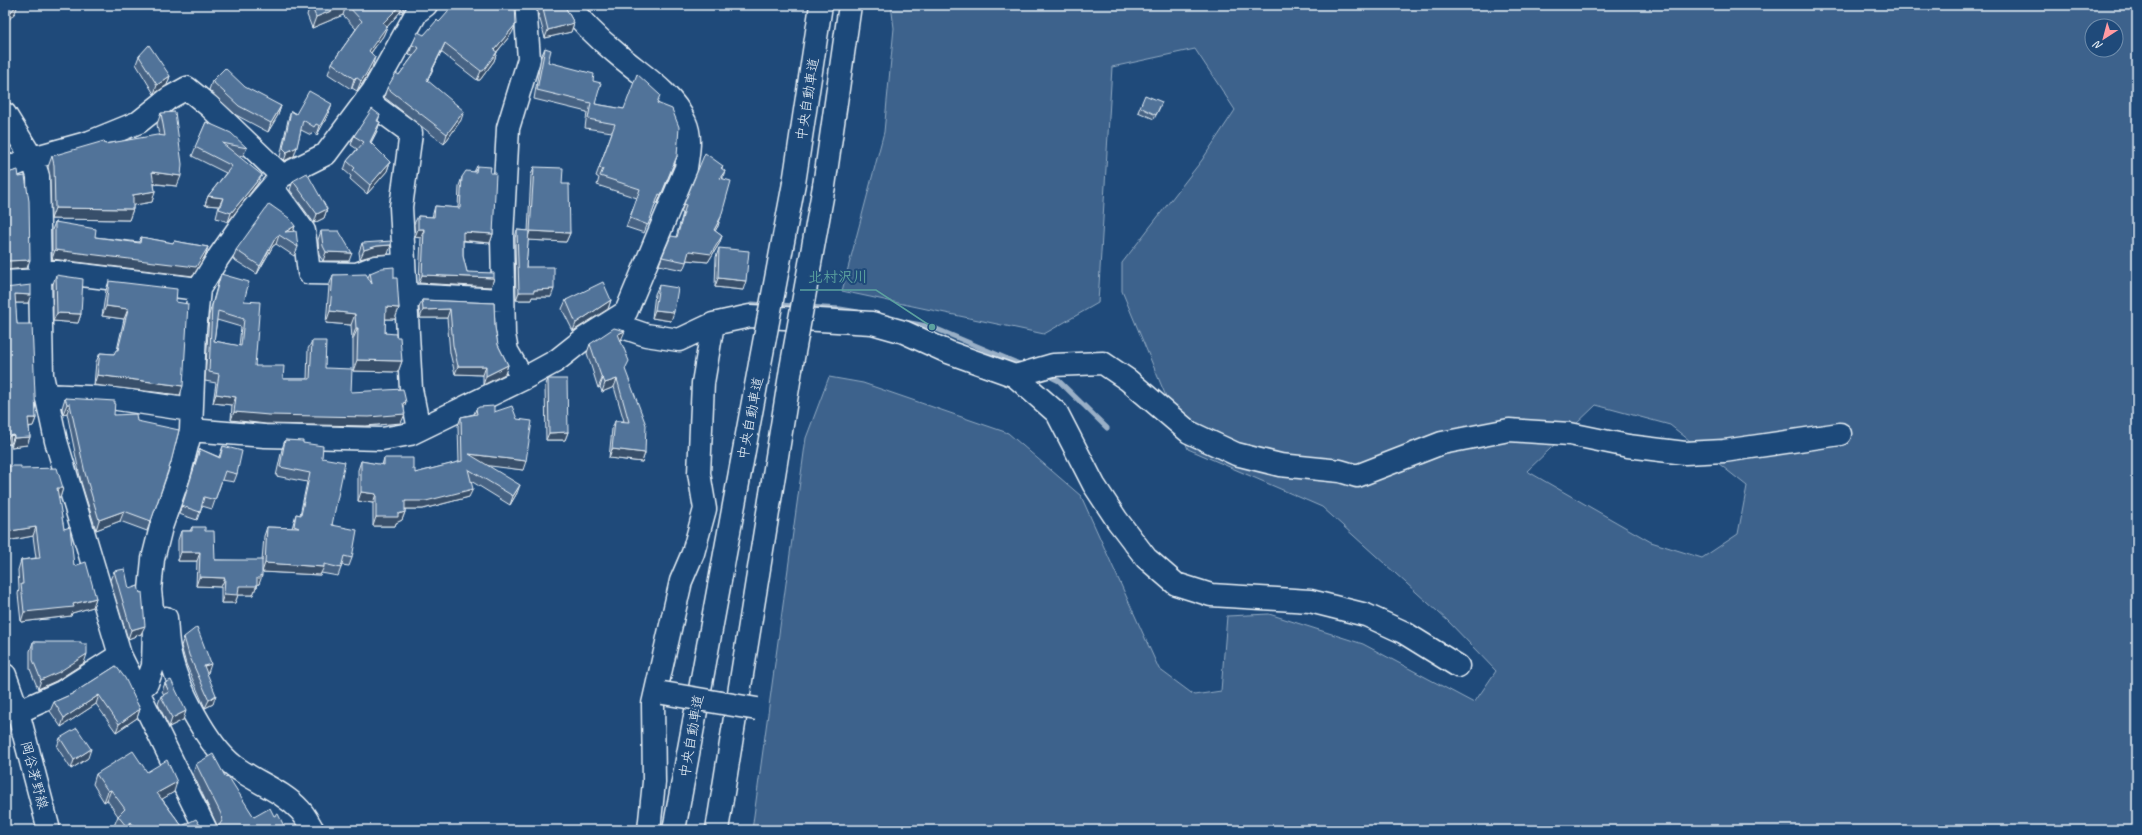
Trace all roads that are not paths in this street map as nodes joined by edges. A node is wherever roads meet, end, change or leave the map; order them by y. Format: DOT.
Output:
graph roads {
  1 [pos="426,5"];
  2 [pos="525,5"];
  3 [pos="569,5"];
  4 [pos="821,5"];
  5 [pos="850,5"];
  6 [pos="366,100"];
  7 [pos="5,114"];
  8 [pos="32,158"];
  9 [pos="5,169"];
  10 [pos="277,181"];
  11 [pos="404,265"];
  12 [pos="40,275"];
  13 [pos="5,282"];
  14 [pos="199,289"];
  15 [pos="406,295"];
  16 [pos="502,300"];
  17 [pos="611,323"];
  18 [pos="713,324"];
  19 [pos="1015,376"];
  20 [pos="523,379"];
  21 [pos="45,396"];
  22 [pos="191,420"];
  23 [pos="419,429"];
  24 [pos="1840,434"];
  25 [pos="153,559"];
  26 [pos="120,656"];
  27 [pos="1458,666"];
  28 [pos="5,675"];
  29 [pos="137,692"];
  30 [pos="659,692"];
  31 [pos="757,709"];
  32 [pos="18,712"];
  33 [pos="49,830"];
  34 [pos="206,830"];
  35 [pos="313,830"];
  36 [pos="649,830"];
  37 [pos="674,830"];
  38 [pos="717,830"];
  1 -- 6 [label="main road"];
  2 -- 16 [label="main road"];
  3 -- 17 [label="main road"];
  4 -- 37 [label="main road, 中央自動車道, bridge"];
  5 -- 38 [label="main road, 中央自動車道, bridge"];
  6 -- 10 [label="main road"];
  6 -- 11 [label="main road"];
  7 -- 8 [label="main road"];
  8 -- 9 [label="main road"];
  8 -- 10 [label="main road"];
  8 -- 12 [label="main road"];
  10 -- 11 [label="main road"];
  10 -- 14 [label="main road"];
  11 -- 15 [label="main road"];
  12 -- 13 [label="main road"];
  12 -- 14 [label="main road"];
  12 -- 21 [label="main road"];
  14 -- 22 [label="main road"];
  15 -- 16 [label="main road"];
  15 -- 23 [label="main road"];
  16 -- 20 [label="main road"];
  17 -- 18 [label="main road"];
  17 -- 20 [label="main road"];
  18 -- 19 [label="main road"];
  18 -- 30 [label="main road"];
  19 -- 24 [label="main road"];
  19 -- 27 [label="main road"];
  20 -- 23 [label="main road"];
  21 -- 22 [label="main road"];
  21 -- 26 [label="main road"];
  22 -- 23 [label="main road"];
  22 -- 25 [label="main road"];
  25 -- 29 [label="main road"];
  25 -- 35 [label="main road"];
  26 -- 29 [label="main road"];
  26 -- 32 [label="main road"];
  28 -- 32 [label="main road, 岡谷茅野線"];
  29 -- 34 [label="main road"];
  30 -- 31 [label="main road, bridge"];
  30 -- 36 [label="main road"];
  32 -- 33 [label="main road, 岡谷茅野線"];
}
